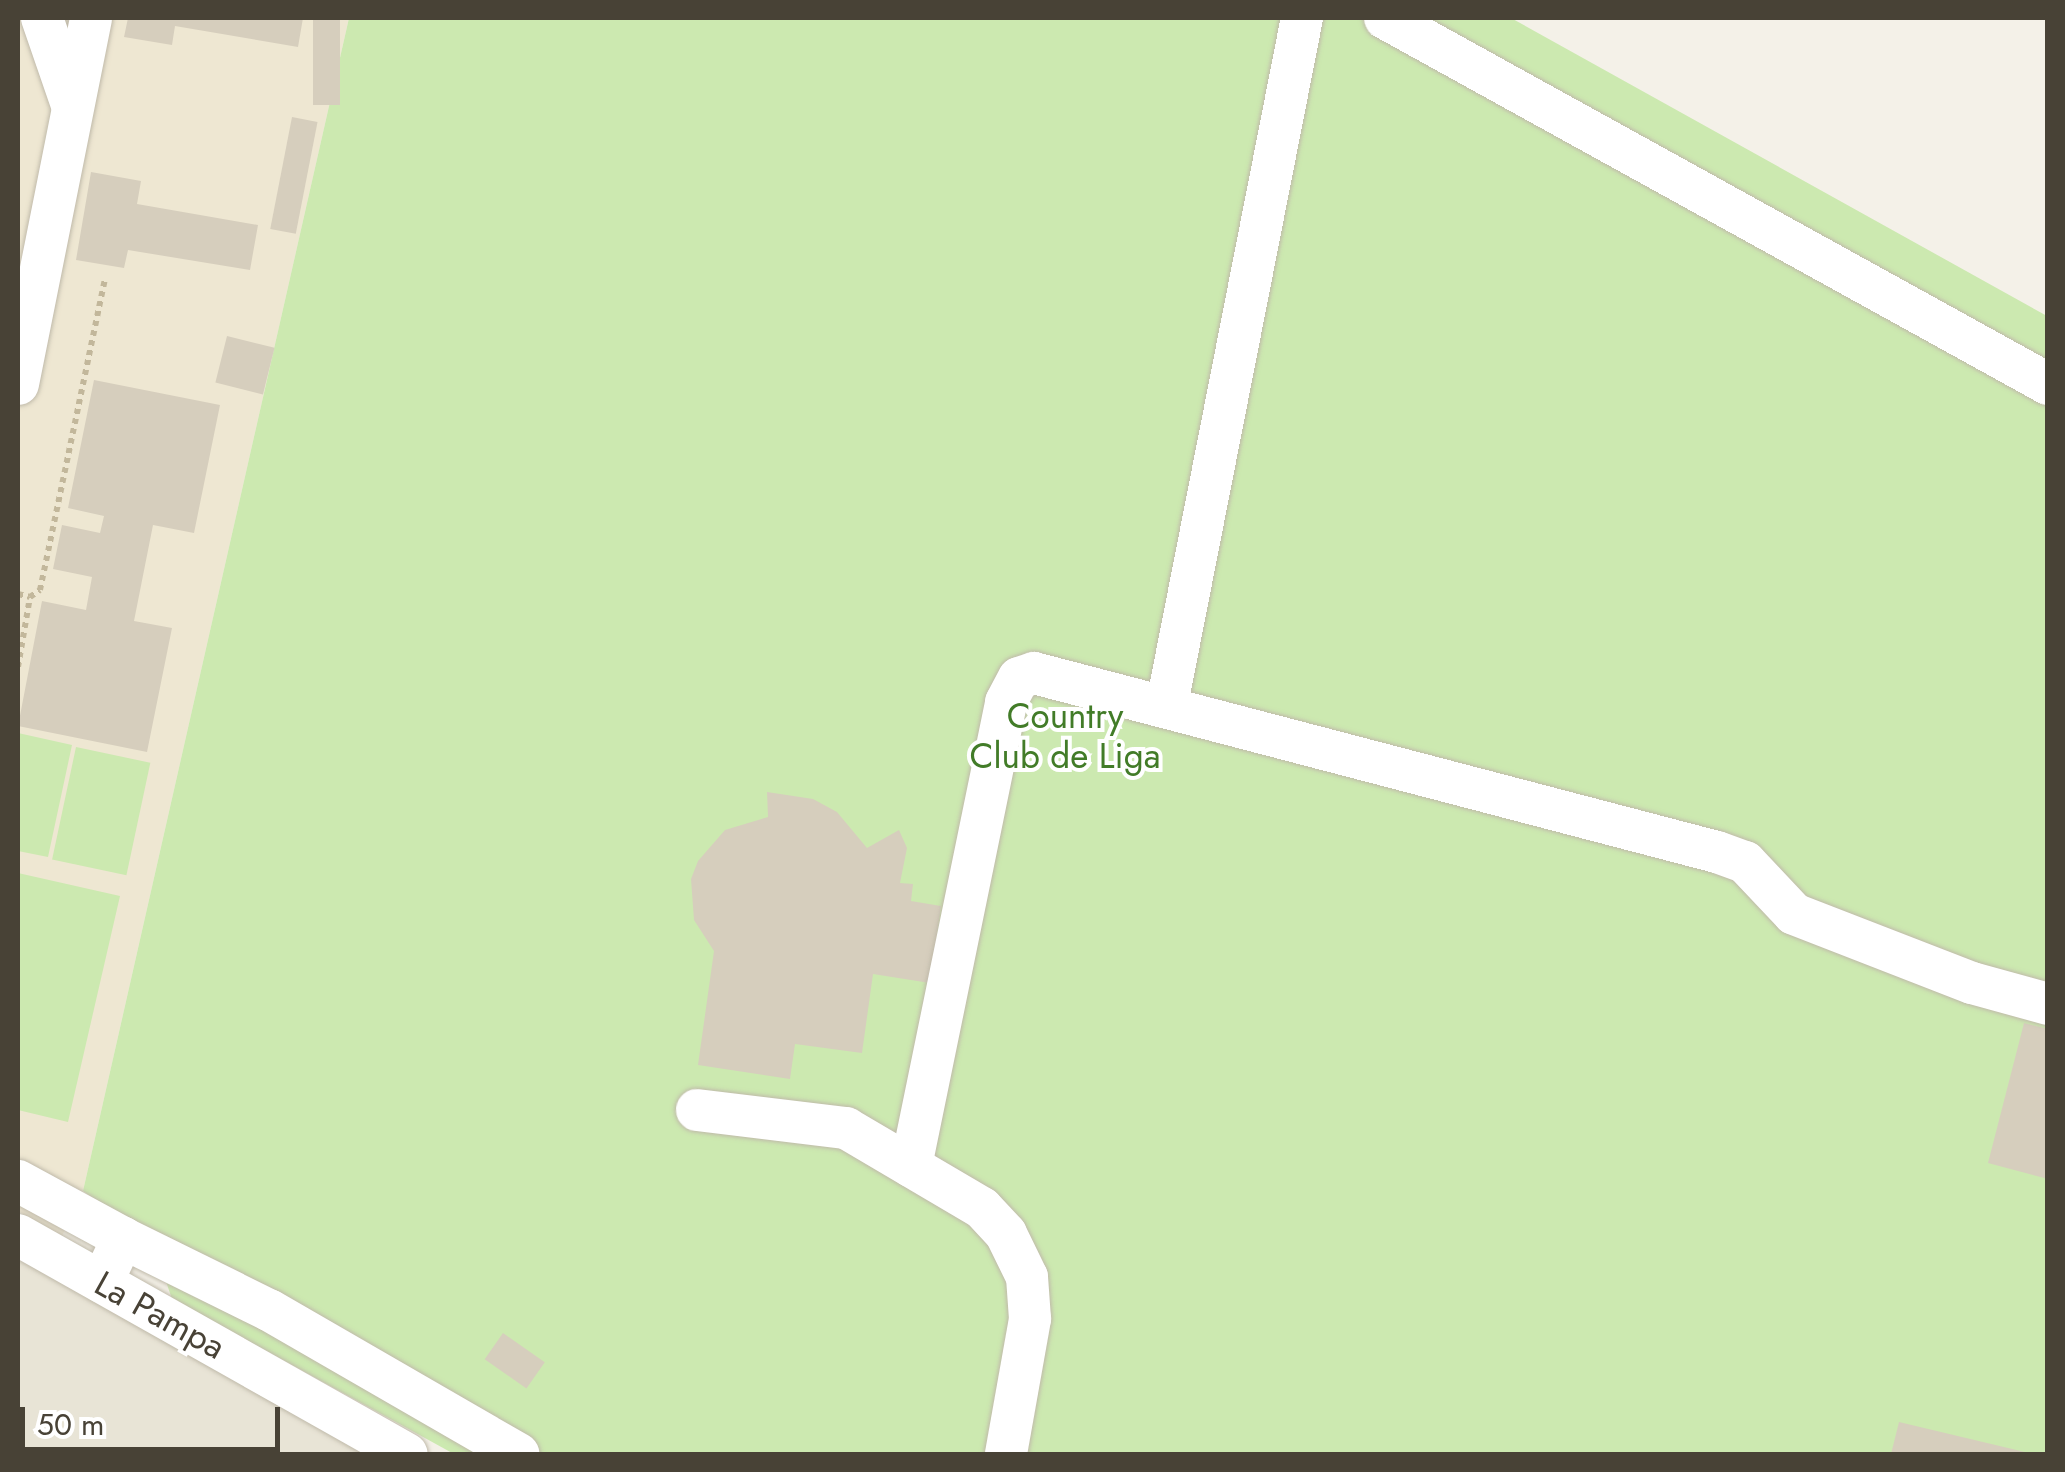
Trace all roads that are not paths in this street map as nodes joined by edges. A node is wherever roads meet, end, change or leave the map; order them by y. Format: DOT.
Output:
graph roads {
  1 [pos="42,18"];
  2 [pos="91,18"];
  3 [pos="1302,18"];
  4 [pos="1385,18"];
  5 [pos="74,110"];
  6 [pos="18,384"];
  7 [pos="2048,384"];
  8 [pos="1167,704"];
  9 [pos="2048,1004"];
  10 [pos="697,1110"];
  11 [pos="912,1166"];
  12 [pos="18,1181"];
  13 [pos="18,1235"];
  14 [pos="124,1238"];
  15 [pos="102,1282"];
  16 [pos="408,1454"];
  17 [pos="518,1454"];
  18 [pos="1006,1454"];
  1 -- 5 [label="street"];
  2 -- 5 [label="street"];
  3 -- 8 [label="street"];
  4 -- 7 [label="street"];
  5 -- 6 [label="street"];
  8 -- 9 [label="street"];
  8 -- 11 [label="street"];
  10 -- 11 [label="street"];
  11 -- 18 [label="street"];
  12 -- 14 [label="street"];
  13 -- 15 [label="street, La Pampa"];
  14 -- 15 [label="street"];
  14 -- 17 [label="street"];
  15 -- 16 [label="street, La Pampa"];
}
